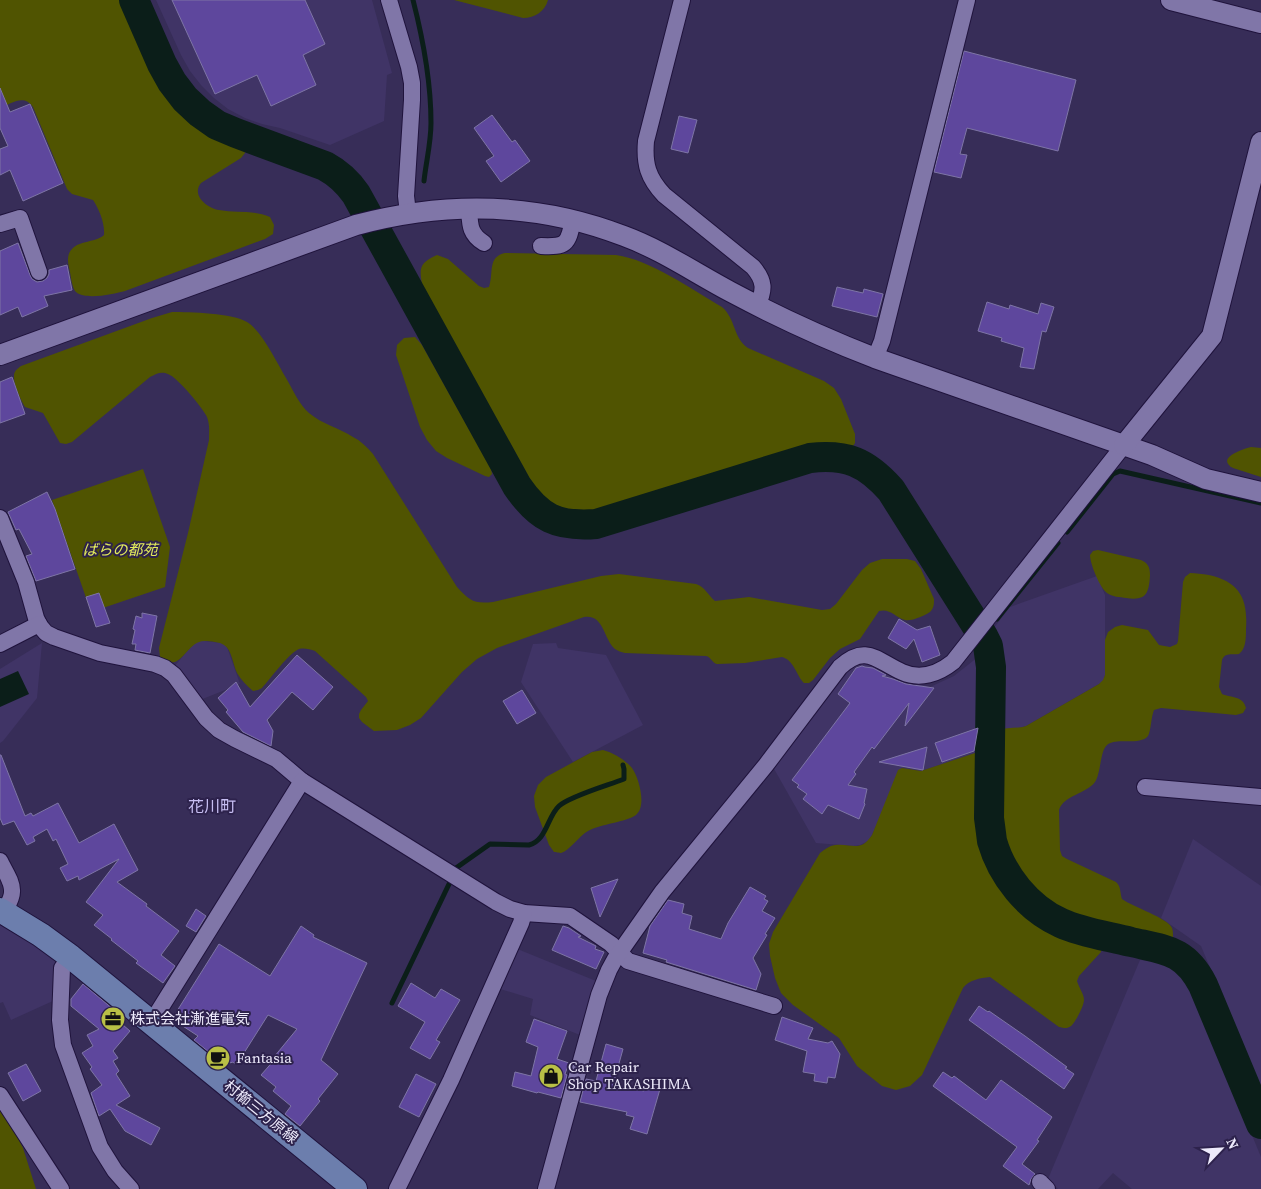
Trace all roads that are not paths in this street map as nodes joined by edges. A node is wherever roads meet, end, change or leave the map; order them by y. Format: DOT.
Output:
graph roads {
  1 [pos="389,0"];
  2 [pos="682,0"];
  3 [pos="967,0"];
  4 [pos="1171,0"];
  5 [pos="1261,23"];
  6 [pos="1261,142"];
  7 [pos="469,208"];
  8 [pos="408,213"];
  9 [pos="573,220"];
  10 [pos="0,224"];
  11 [pos="484,243"];
  12 [pos="541,246"];
  13 [pos="39,272"];
  14 [pos="757,306"];
  15 [pos="0,355"];
  16 [pos="876,358"];
  17 [pos="1124,445"];
  18 [pos="1261,492"];
  19 [pos="0,518"];
  20 [pos="39,624"];
  21 [pos="0,644"];
  22 [pos="302,782"];
  23 [pos="1145,788"];
  24 [pos="1261,796"];
  25 [pos="0,860"];
  26 [pos="2,911"];
  27 [pos="524,912"];
  28 [pos="620,953"];
  29 [pos="71,957"];
  30 [pos="774,1006"];
  31 [pos="150,1022"];
  32 [pos="0,1095"];
  33 [pos="60,1189"];
  34 [pos="131,1189"];
  35 [pos="355,1189"];
  36 [pos="397,1189"];
  37 [pos="546,1189"];
  1 -- 8 [label="street"];
  2 -- 14 [label="street"];
  3 -- 16 [label="street"];
  4 -- 5 [label="street"];
  6 -- 17 [label="street"];
  7 -- 8 [label="street"];
  7 -- 9 [label="street"];
  7 -- 11 [label="street"];
  8 -- 15 [label="street"];
  9 -- 12 [label="street"];
  9 -- 14 [label="street"];
  10 -- 13 [label="street"];
  14 -- 16 [label="street"];
  16 -- 17 [label="street"];
  17 -- 18 [label="street"];
  17 -- 28 [label="street"];
  19 -- 20 [label="street"];
  20 -- 21 [label="street"];
  20 -- 22 [label="street"];
  22 -- 27 [label="street"];
  22 -- 31 [label="street"];
  23 -- 24 [label="street"];
  25 -- 26 [label="street"];
  26 -- 29 [label="main road, 村櫛三方原線"];
  27 -- 28 [label="street"];
  27 -- 36 [label="street"];
  28 -- 30 [label="street"];
  28 -- 37 [label="street"];
  29 -- 31 [label="main road, 村櫛三方原線"];
  29 -- 34 [label="street"];
  31 -- 35 [label="main road, 村櫛三方原線"];
  32 -- 33 [label="street"];
}
